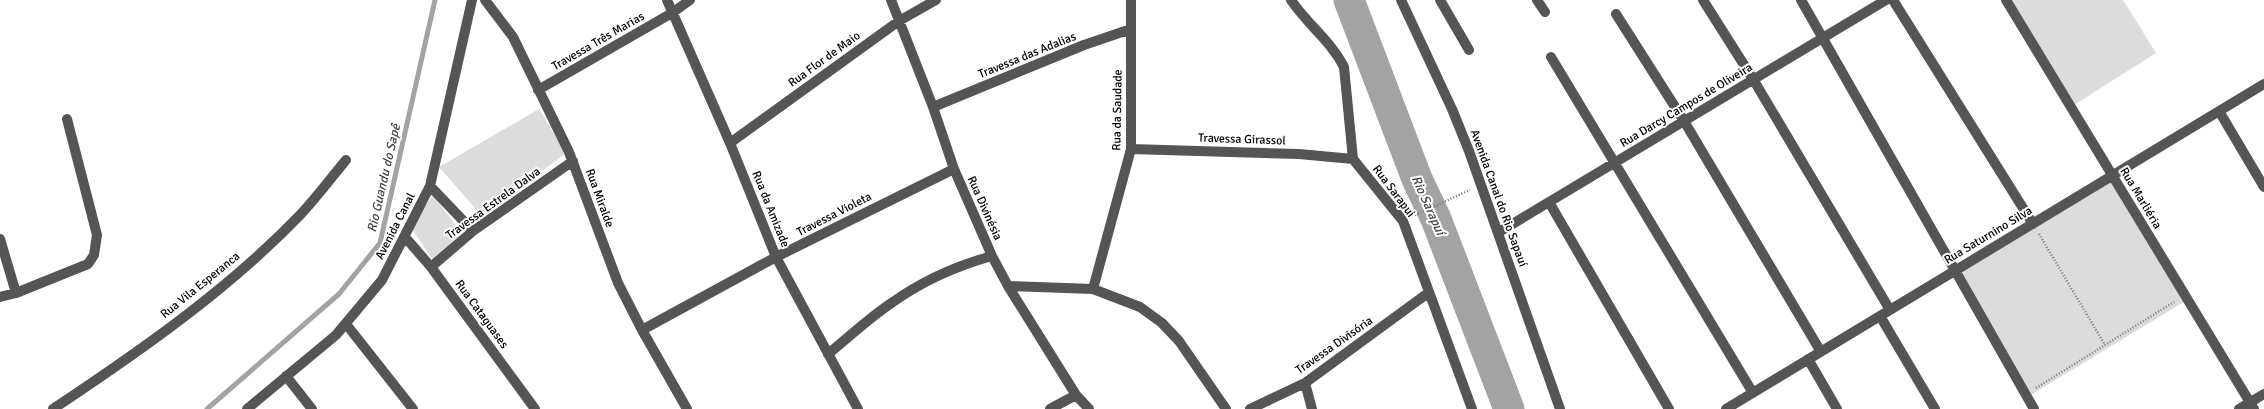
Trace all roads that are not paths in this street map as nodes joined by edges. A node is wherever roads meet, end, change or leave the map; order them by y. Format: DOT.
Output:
graph roads {
  1 [pos="472,0"];
  2 [pos="484,0"];
  3 [pos="667,0"];
  4 [pos="690,0"];
  5 [pos="891,0"];
  6 [pos="936,0"];
  7 [pos="1131,0"];
  8 [pos="1291,0"];
  9 [pos="1401,0"];
  10 [pos="1440,0"];
  11 [pos="1537,0"];
  12 [pos="1703,0"];
  13 [pos="1801,0"];
  14 [pos="1886,0"];
  15 [pos="1893,0"];
  16 [pos="2006,0"];
  17 [pos="1545,12"];
  18 [pos="672,13"];
  19 [pos="1616,14"];
  20 [pos="899,21"];
  21 [pos="1131,29"];
  22 [pos="1823,38"];
  23 [pos="1469,50"];
  24 [pos="1551,57"];
  25 [pos="1753,79"];
  26 [pos="2264,84"];
  27 [pos="538,90"];
  28 [pos="933,107"];
  29 [pos="2219,111"];
  30 [pos="67,119"];
  31 [pos="1684,121"];
  32 [pos="730,143"];
  33 [pos="1131,149"];
  34 [pos="1353,159"];
  35 [pos="346,160"];
  36 [pos="573,161"];
  37 [pos="1616,162"];
  38 [pos="954,169"];
  39 [pos="2112,176"];
  40 [pos="430,186"];
  41 [pos="2264,187"];
  42 [pos="1549,202"];
  43 [pos="2033,224"];
  44 [pos="473,231"];
  45 [pos="1499,232"];
  46 [pos="405,237"];
  47 [pos="0,239"];
  48 [pos="992,256"];
  49 [pos="776,257"];
  50 [pos="431,267"];
  51 [pos="1956,270"];
  52 [pos="1008,286"];
  53 [pos="1093,289"];
  54 [pos="16,293"];
  55 [pos="1428,293"];
  56 [pos="0,297"];
  57 [pos="1890,310"];
  58 [pos="1880,316"];
  59 [pos="346,324"];
  60 [pos="642,330"];
  61 [pos="1821,352"];
  62 [pos="828,354"];
  63 [pos="1808,359"];
  64 [pos="286,376"];
  65 [pos="1305,383"];
  66 [pos="1753,393"];
  67 [pos="2264,394"];
  68 [pos="1076,396"];
  69 [pos="2252,406"];
  70 [pos="53,409"];
  71 [pos="247,409"];
  72 [pos="312,409"];
  73 [pos="412,409"];
  74 [pos="535,409"];
  75 [pos="687,409"];
  76 [pos="858,409"];
  77 [pos="1050,409"];
  78 [pos="1089,409"];
  79 [pos="1226,409"];
  80 [pos="1250,409"];
  81 [pos="1312,409"];
  82 [pos="1472,409"];
  83 [pos="1560,409"];
  84 [pos="1669,409"];
  85 [pos="1726,409"];
  86 [pos="1837,409"];
  87 [pos="1935,409"];
  88 [pos="2034,409"];
  89 [pos="2239,409"];
  1 -- 40 [label="street, Avenida Canal"];
  2 -- 27 [label="street, Rua Miralde"];
  3 -- 18 [label="street, Rua da Amizade"];
  4 -- 18 [label="street, Travessa Três Marias"];
  5 -- 20 [label="street, Rua Divinésia"];
  6 -- 20 [label="street, Rua Flor de Maio"];
  7 -- 21 [label="street, Rua da Saudade"];
  8 -- 34 [label="street"];
  9 -- 45 [label="street, Avenida Canal do Rio Sapauí"];
  10 -- 23 [label="street"];
  11 -- 17 [label="street"];
  12 -- 25 [label="street"];
  13 -- 22 [label="street"];
  14 -- 22 [label="street, Rua Darcy Campos de Oliveira"];
  15 -- 43 [label="street"];
  16 -- 39 [label="street, Rua Marliéria"];
  18 -- 27 [label="street, Travessa Três Marias"];
  18 -- 32 [label="street, Rua da Amizade"];
  19 -- 31 [label="street"];
  20 -- 28 [label="street, Rua Divinésia"];
  20 -- 32 [label="street, Rua Flor de Maio"];
  21 -- 28 [label="street, Travessa das Adalias"];
  21 -- 33 [label="street, Rua da Saudade"];
  22 -- 25 [label="street, Rua Darcy Campos de Oliveira"];
  22 -- 51 [label="street"];
  24 -- 37 [label="street"];
  25 -- 31 [label="street, Rua Darcy Campos de Oliveira"];
  25 -- 57 [label="street"];
  26 -- 29 [label="street, Rua Saturnino Silva"];
  27 -- 36 [label="street, Rua Miralde"];
  28 -- 38 [label="street, Rua Divinésia"];
  29 -- 39 [label="street, Rua Saturnino Silva"];
  29 -- 41 [label="street"];
  30 -- 54 [label="street"];
  31 -- 37 [label="street, Rua Darcy Campos de Oliveira"];
  31 -- 61 [label="street"];
  32 -- 49 [label="street, Rua da Amizade"];
  33 -- 34 [label="street, Travessa Girassol"];
  33 -- 53 [label="street, Rua da Saudade"];
  34 -- 55 [label="street, Rua Sarapui"];
  35 -- 70 [label="street, Rua Vila Esperanca"];
  36 -- 44 [label="street, Travessa Estrela Dalva"];
  36 -- 60 [label="street, Rua Miralde"];
  37 -- 42 [label="street, Rua Darcy Campos de Oliveira"];
  37 -- 66 [label="street"];
  38 -- 48 [label="street, Rua Divinésia"];
  38 -- 49 [label="street, Travessa Violeta"];
  39 -- 43 [label="street, Rua Saturnino Silva"];
  39 -- 69 [label="street, Rua Marliéria"];
  40 -- 44 [label="street"];
  40 -- 46 [label="street, Avenida Canal"];
  42 -- 45 [label="street, Rua Darcy Campos de Oliveira"];
  42 -- 84 [label="street"];
  43 -- 51 [label="street, Rua Saturnino Silva"];
  44 -- 50 [label="street, Travessa Estrela Dalva"];
  45 -- 83 [label="street, Avenida Canal do Rio Sapauí"];
  46 -- 50 [label="street, Rua Cataguases"];
  46 -- 59 [label="street, Avenida Canal"];
  47 -- 54 [label="street"];
  48 -- 52 [label="street, Rua Divinésia"];
  48 -- 62 [label="street"];
  49 -- 60 [label="street, Travessa Violeta"];
  49 -- 62 [label="street, Rua da Amizade"];
  50 -- 74 [label="street, Rua Cataguases"];
  51 -- 57 [label="street, Rua Saturnino Silva"];
  51 -- 88 [label="street"];
  52 -- 53 [label="street"];
  52 -- 68 [label="street, Rua Divinésia"];
  53 -- 79 [label="street"];
  54 -- 56 [label="street"];
  55 -- 65 [label="street, Travessa Divisória"];
  55 -- 82 [label="street, Rua Sarapui"];
  57 -- 58 [label="street, Rua Saturnino Silva"];
  58 -- 61 [label="street, Rua Saturnino Silva"];
  58 -- 87 [label="street"];
  59 -- 64 [label="street, Avenida Canal"];
  59 -- 73 [label="street"];
  60 -- 75 [label="street, Rua Miralde"];
  61 -- 63 [label="street, Rua Saturnino Silva"];
  62 -- 76 [label="street, Rua da Amizade"];
  63 -- 66 [label="street, Rua Saturnino Silva"];
  63 -- 86 [label="street"];
  64 -- 71 [label="street, Avenida Canal"];
  64 -- 72 [label="street"];
  65 -- 80 [label="street, Travessa Divisória"];
  65 -- 81 [label="street"];
  66 -- 85 [label="street, Rua Saturnino Silva"];
  67 -- 69 [label="street"];
  68 -- 77 [label="street"];
  68 -- 78 [label="street, Rua Divinésia"];
  69 -- 89 [label="street"];
}
